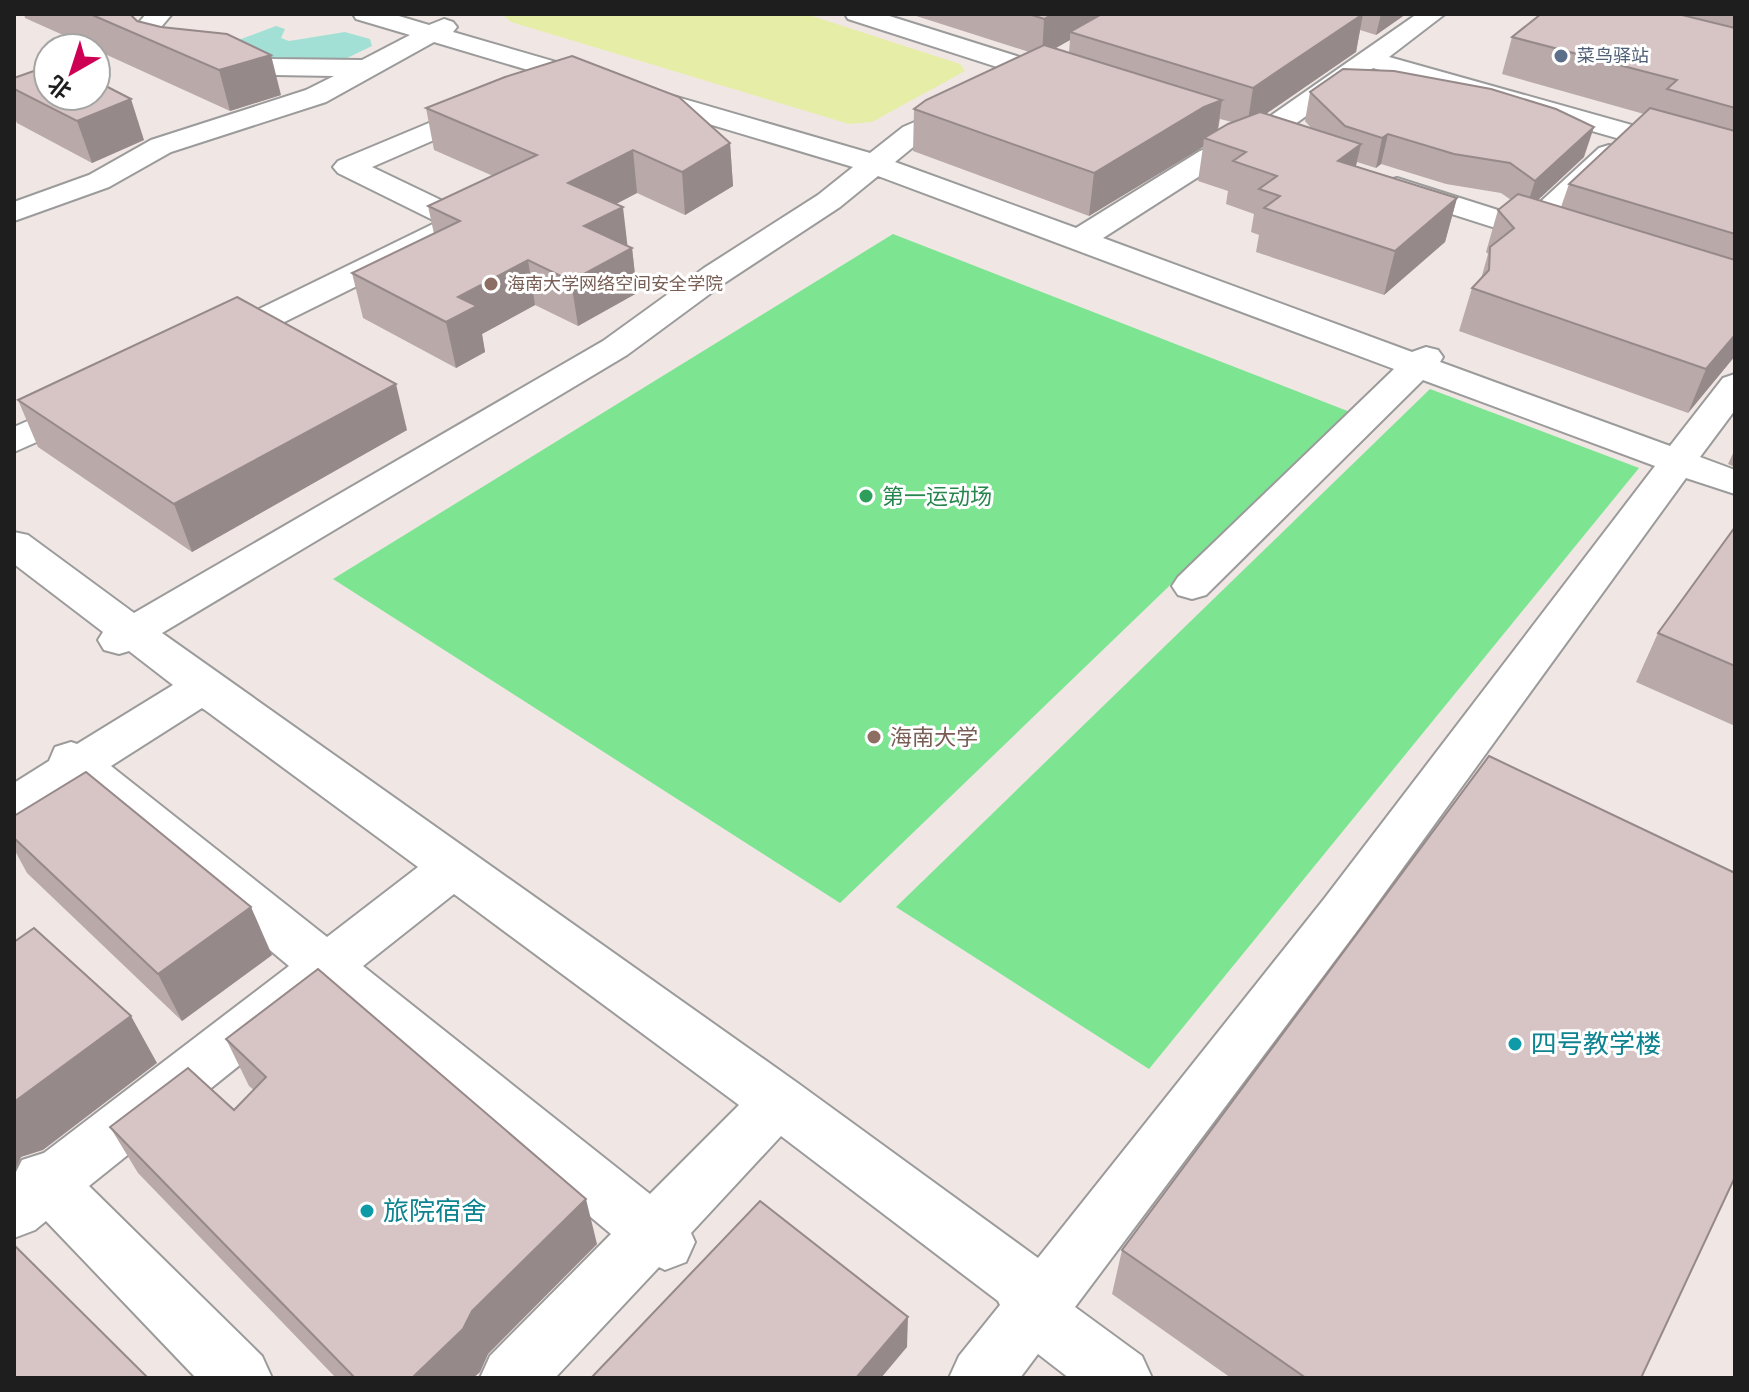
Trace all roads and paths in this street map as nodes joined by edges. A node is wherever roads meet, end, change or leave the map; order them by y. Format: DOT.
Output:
graph roads {
  1 [pos="160,14"];
  2 [pos="365,14"];
  3 [pos="857,14"];
  4 [pos="870,14"];
  5 [pos="1433,14"];
  6 [pos="1441,14"];
  7 [pos="444,21"];
  8 [pos="1379,54"];
  9 [pos="1046,61"];
  10 [pos="367,68"];
  11 [pos="565,71"];
  12 [pos="1092,86"];
  13 [pos="1214,126"];
  14 [pos="1633,131"];
  15 [pos="1272,144"];
  16 [pos="872,160"];
  17 [pos="1735,160"];
  18 [pos="1375,177"];
  19 [pos="14,180"];
  20 [pos="50,200"];
  21 [pos="14,212"];
  22 [pos="1532,227"];
  23 [pos="1091,240"];
  24 [pos="1575,241"];
  25 [pos="196,353"];
  26 [pos="1422,361"];
  27 [pos="1735,385"];
  28 [pos="118,391"];
  29 [pos="1735,413"];
  30 [pos="14,441"];
  31 [pos="1703,466"];
  32 [pos="14,544"];
  33 [pos="14,559"];
  34 [pos="1192,586"];
  35 [pos="122,634"];
  36 [pos="194,687"];
  37 [pos="80,759"];
  38 [pos="14,795"];
  39 [pos="14,806"];
  40 [pos="442,871"];
  41 [pos="330,958"];
  42 [pos="777,1114"];
  43 [pos="30,1193"];
  44 [pos="666,1229"];
  45 [pos="1026,1337"];
  46 [pos="213,1378"];
  47 [pos="240,1378"];
  48 [pos="512,1378"];
  49 [pos="535,1378"];
  50 [pos="981,1378"];
  51 [pos="1077,1378"];
  52 [pos="1120,1378"];
  1 -- 10 [label="street"];
  2 -- 7 [label="street"];
  3 -- 9 [label="street"];
  4 -- 9 [label="street"];
  5 -- 8 [label="street"];
  6 -- 8 [label="street"];
  7 -- 10 [label="street"];
  7 -- 11 [label="street"];
  7 -- 16 [label="street"];
  8 -- 14 [label="street"];
  8 -- 15 [label="street"];
  9 -- 12 [label="street"];
  9 -- 16 [label="street"];
  10 -- 20 [label="street"];
  11 -- 16 [label="street"];
  11 -- 25 [label="street"];
  13 -- 15 [label="street"];
  14 -- 17 [label="street"];
  14 -- 22 [label="street"];
  15 -- 23 [label="street"];
  16 -- 23 [label="street"];
  16 -- 35 [label="street"];
  18 -- 22 [label="street"];
  19 -- 20 [label="street"];
  20 -- 21 [label="street"];
  22 -- 24 [label="street"];
  23 -- 26 [label="street"];
  26 -- 31 [label="street"];
  26 -- 34 [label="street"];
  27 -- 31 [label="street"];
  28 -- 30 [label="street"];
  29 -- 31 [label="street"];
  31 -- 45 [label="street"];
  32 -- 35 [label="street"];
  33 -- 35 [label="street"];
  35 -- 36 [label="street"];
  36 -- 37 [label="street"];
  36 -- 40 [label="street"];
  37 -- 38 [label="street"];
  37 -- 39 [label="street"];
  37 -- 41 [label="street"];
  40 -- 41 [label="street"];
  40 -- 42 [label="street"];
  41 -- 43 [label="street"];
  41 -- 44 [label="street"];
  42 -- 44 [label="street"];
  42 -- 45 [label="street"];
  43 -- 46 [label="street"];
  43 -- 47 [label="street"];
  44 -- 48 [label="street"];
  44 -- 49 [label="street"];
  45 -- 50 [label="street"];
  45 -- 51 [label="street"];
  45 -- 52 [label="street"];
}
